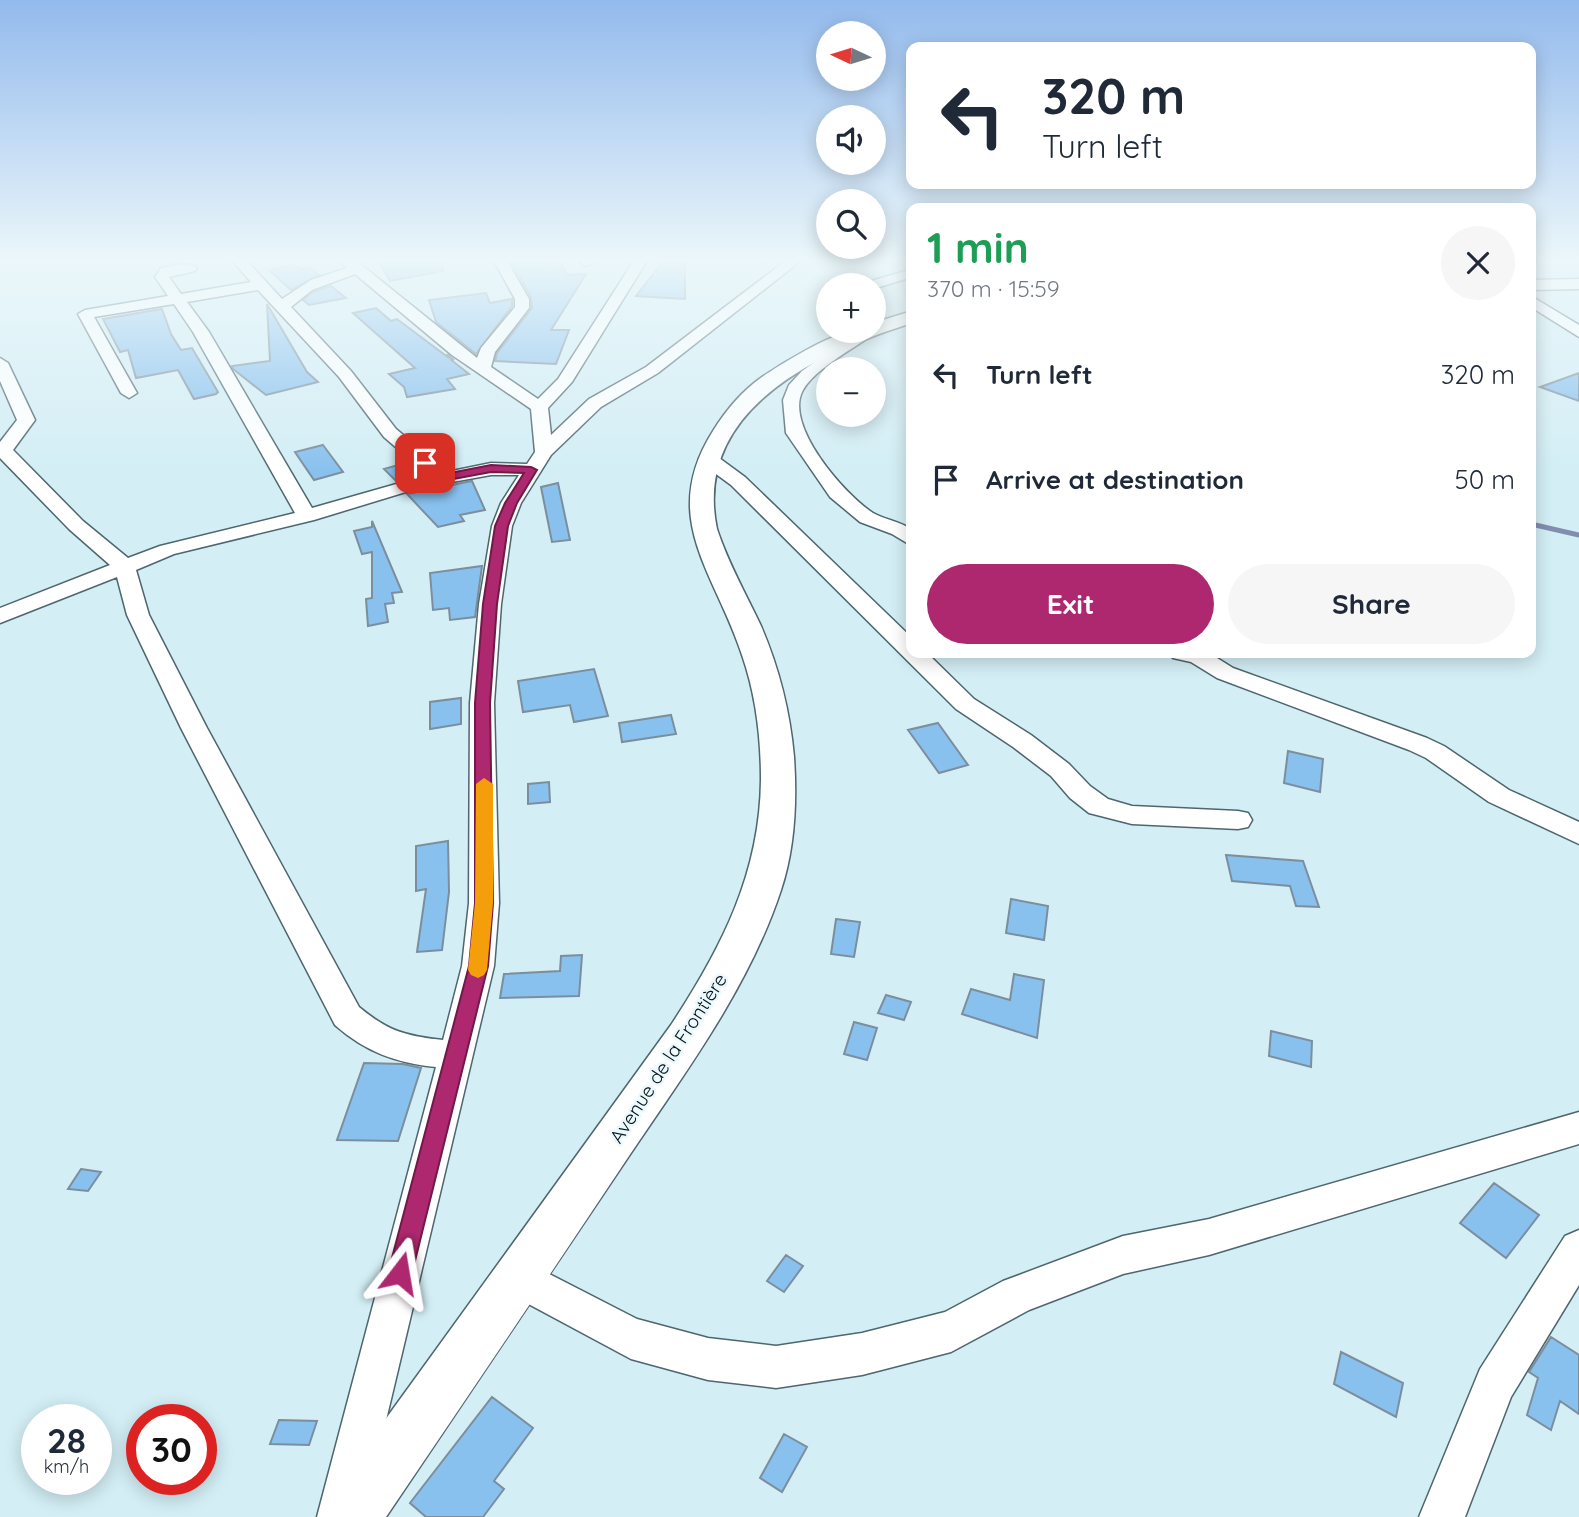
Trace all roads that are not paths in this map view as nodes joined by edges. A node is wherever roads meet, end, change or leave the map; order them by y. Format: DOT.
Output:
graph roads {
  1 [pos="94,330"];
  2 [pos="198,330"];
  3 [pos="303,330"];
  4 [pos="433,330"];
  5 [pos="506,330"];
  6 [pos="597,330"];
  7 [pos="705,330"];
  8 [pos="841,343"];
  9 [pos="852,343"];
  10 [pos="0,363"];
  11 [pos="482,369"];
  12 [pos="129,393"];
  13 [pos="539,407"];
  14 [pos="2,448"];
  15 [pos="708,459"];
  16 [pos="538,461"];
  17 [pos="443,478"];
  18 [pos="307,516"];
  19 [pos="906,535"];
  20 [pos="124,566"];
  21 [pos="0,616"];
  22 [pos="906,645"];
  23 [pos="919,658"];
  24 [pos="1201,658"];
  25 [pos="1238,820"];
  26 [pos="1579,834"];
  27 [pos="456,1055"];
  28 [pos="1579,1128"];
  29 [pos="1579,1249"];
  30 [pos="520,1278"];
  31 [pos="340,1517"];
  32 [pos="351,1517"];
  33 [pos="1441,1517"];
  1 -- 12 [label="street"];
  2 -- 18 [label="street"];
  3 -- 17 [label="street"];
  4 -- 11 [label="street"];
  5 -- 11 [label="street"];
  6 -- 13 [label="street"];
  7 -- 16 [label="street"];
  8 -- 15 [label="street, Avenue de la Frontière"];
  9 -- 19 [label="street"];
  10 -- 14 [label="street"];
  11 -- 13 [label="street"];
  13 -- 16 [label="street"];
  14 -- 20 [label="street"];
  15 -- 22 [label="street"];
  15 -- 30 [label="street, Avenue de la Frontière"];
  16 -- 17 [label="street"];
  16 -- 27 [label="street"];
  17 -- 18 [label="street"];
  18 -- 20 [label="street"];
  20 -- 21 [label="street"];
  20 -- 27 [label="street"];
  23 -- 25 [label="street"];
  24 -- 26 [label="street"];
  27 -- 31 [label="street"];
  28 -- 30 [label="street"];
  29 -- 33 [label="street"];
  30 -- 32 [label="street, Avenue de la Frontière"];
}
